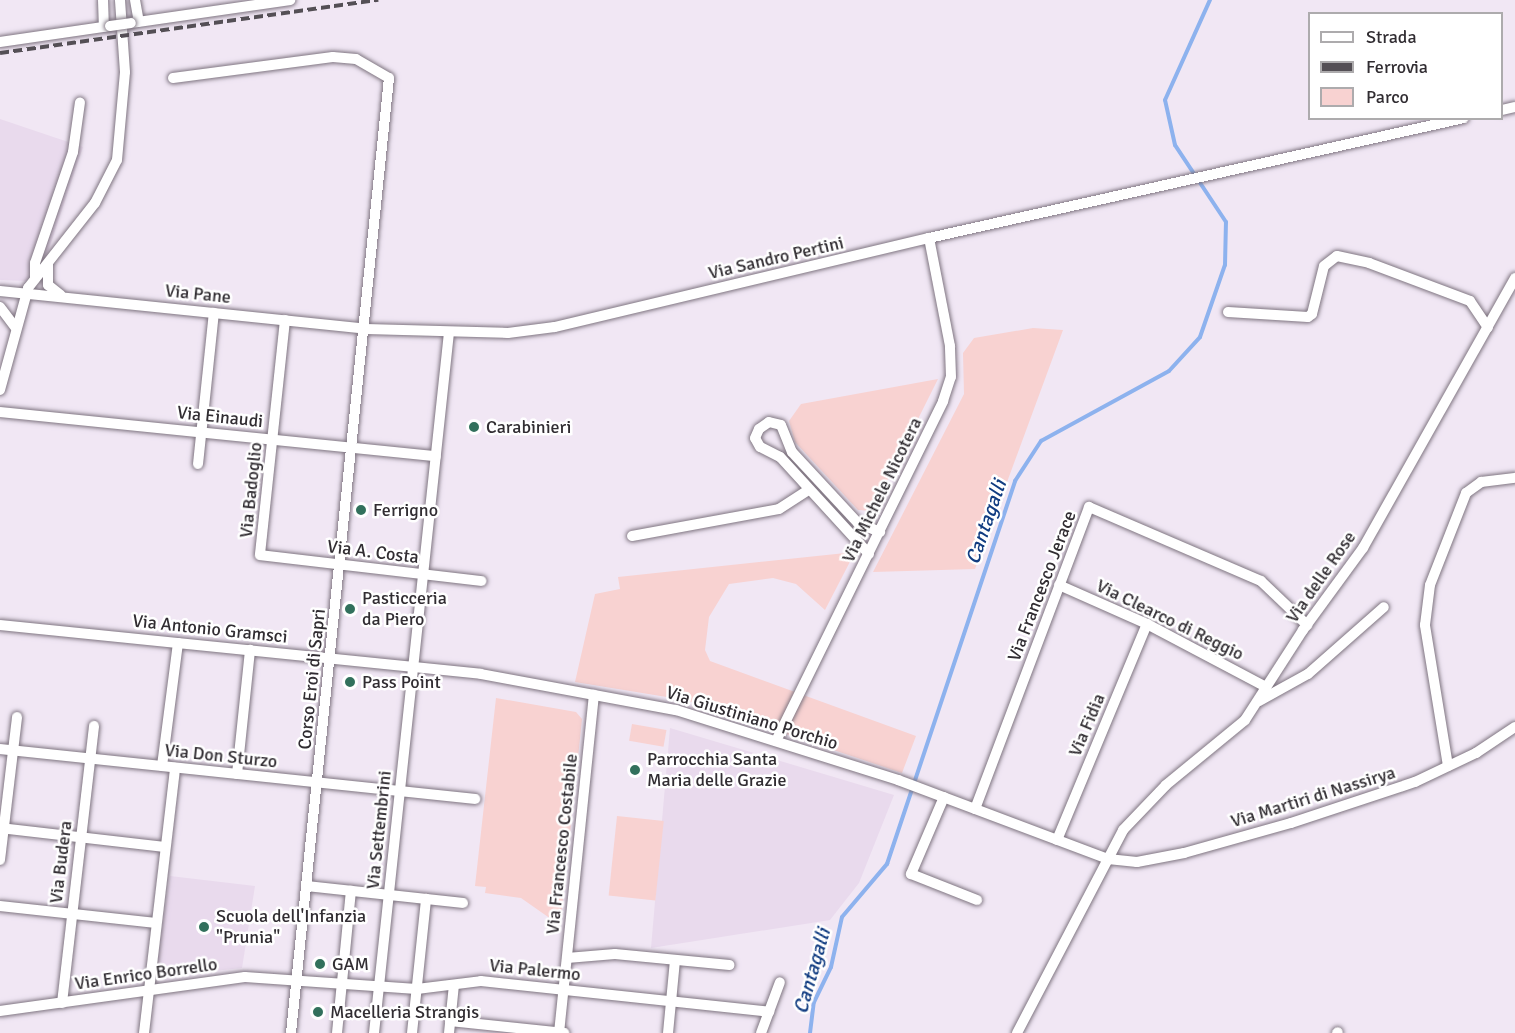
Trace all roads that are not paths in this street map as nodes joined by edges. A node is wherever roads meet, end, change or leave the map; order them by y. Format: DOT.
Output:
graph roads {
  1 [pos="103,0"];
  2 [pos="120,0"];
  3 [pos="135,0"];
  4 [pos="290,0"];
  5 [pos="135,22"];
  6 [pos="107,26"];
  7 [pos="0,42"];
  8 [pos="173,78"];
  9 [pos="80,102"];
  10 [pos="1455,120"];
  11 [pos="929,238"];
  12 [pos="51,260"];
  13 [pos="35,278"];
  14 [pos="1515,278"];
  15 [pos="0,291"];
  16 [pos="25,292"];
  17 [pos="67,297"];
  18 [pos="0,307"];
  19 [pos="1228,312"];
  20 [pos="214,313"];
  21 [pos="285,320"];
  22 [pos="16,328"];
  23 [pos="1488,328"];
  24 [pos="366,329"];
  25 [pos="449,332"];
  26 [pos="1,383"];
  27 [pos="0,412"];
  28 [pos="201,432"];
  29 [pos="272,439"];
  30 [pos="354,448"];
  31 [pos="436,456"];
  32 [pos="198,464"];
  33 [pos="1515,478"];
  34 [pos="808,490"];
  35 [pos="880,532"];
  36 [pos="632,536"];
  37 [pos="869,554"];
  38 [pos="260,555"];
  39 [pos="341,565"];
  40 [pos="423,574"];
  41 [pos="482,581"];
  42 [pos="1059,585"];
  43 [pos="1384,607"];
  44 [pos="1147,624"];
  45 [pos="0,625"];
  46 [pos="1306,625"];
  47 [pos="178,643"];
  48 [pos="250,650"];
  49 [pos="331,658"];
  50 [pos="413,667"];
  51 [pos="1266,687"];
  52 [pos="594,695"];
  53 [pos="1256,703"];
  54 [pos="17,717"];
  55 [pos="94,726"];
  56 [pos="1515,728"];
  57 [pos="776,741"];
  58 [pos="0,749"];
  59 [pos="13,751"];
  60 [pos="90,759"];
  61 [pos="162,766"];
  62 [pos="1448,766"];
  63 [pos="175,768"];
  64 [pos="237,774"];
  65 [pos="318,783"];
  66 [pos="400,792"];
  67 [pos="944,797"];
  68 [pos="475,799"];
  69 [pos="975,809"];
  70 [pos="2,829"];
  71 [pos="81,838"];
  72 [pos="1057,840"];
  73 [pos="165,847"];
  74 [pos="1108,859"];
  75 [pos="0,860"];
  76 [pos="307,886"];
  77 [pos="351,891"];
  78 [pos="389,895"];
  79 [pos="426,899"];
  80 [pos="977,900"];
  81 [pos="463,903"];
  82 [pos="0,906"];
  83 [pos="72,914"];
  84 [pos="156,923"];
  85 [pos="567,958"];
  86 [pos="675,960"];
  87 [pos="729,965"];
  88 [pos="297,980"];
  89 [pos="780,982"];
  90 [pos="342,983"];
  91 [pos="454,985"];
  92 [pos="379,986"];
  93 [pos="417,989"];
  94 [pos="147,990"];
  95 [pos="564,990"];
  96 [pos="671,1002"];
  97 [pos="62,1003"];
  98 [pos="0,1011"];
  99 [pos="769,1012"];
  100 [pos="450,1021"];
  101 [pos="144,1033"];
  102 [pos="291,1033"];
  103 [pos="337,1033"];
  104 [pos="374,1033"];
  105 [pos="412,1033"];
  106 [pos="449,1033"];
  107 [pos="559,1033"];
  108 [pos="564,1033"];
  109 [pos="668,1033"];
  110 [pos="761,1033"];
  111 [pos="1017,1033"];
  1 -- 6 [label="street"];
  2 -- 12 [label="street"];
  3 -- 5 [label="street"];
  4 -- 5 [label="street"];
  5 -- 6 [label="street, bridge"];
  6 -- 7 [label="street"];
  8 -- 24 [label="street, Corso Eroi di Sapri"];
  9 -- 13 [label="street"];
  10 -- 11 [label="street, Via Sandro Pertini"];
  11 -- 25 [label="street, Via Sandro Pertini"];
  11 -- 35 [label="street, Via Michele Nicotera"];
  12 -- 13 [label="street"];
  12 -- 17 [label="street"];
  13 -- 16 [label="street"];
  14 -- 23 [label="street, Via delle Rose"];
  15 -- 16 [label="street, Via Pane"];
  16 -- 17 [label="street, Via Pane"];
  16 -- 22 [label="street"];
  17 -- 20 [label="street, Via Pane"];
  18 -- 22 [label="street"];
  19 -- 23 [label="street"];
  20 -- 21 [label="street, Via Pane"];
  20 -- 28 [label="street"];
  21 -- 24 [label="street, Via Pane"];
  21 -- 29 [label="street, Via Badoglio"];
  22 -- 26 [label="street"];
  23 -- 46 [label="street, Via delle Rose"];
  24 -- 25 [label="street, Via Sandro Pertini"];
  24 -- 30 [label="street, Corso Eroi di Sapri"];
  25 -- 31 [label="street, Via Settembrini"];
  27 -- 28 [label="street, Via Einaudi"];
  28 -- 29 [label="street, Via Einaudi"];
  28 -- 32 [label="street"];
  29 -- 30 [label="street, Via Einaudi"];
  29 -- 38 [label="street, Via Badoglio"];
  30 -- 31 [label="street, Via Einaudi"];
  30 -- 39 [label="street, Corso Eroi di Sapri"];
  31 -- 40 [label="street, Via Settembrini"];
  33 -- 62 [label="street"];
  34 -- 35 [label="street"];
  34 -- 36 [label="street"];
  34 -- 37 [label="street"];
  35 -- 37 [label="street, Via Michele Nicotera"];
  37 -- 57 [label="street, Via Michele Nicotera"];
  38 -- 39 [label="street, Via A. Costa"];
  39 -- 40 [label="street, Via A. Costa"];
  39 -- 49 [label="street, Corso Eroi di Sapri"];
  40 -- 41 [label="street, Via A. Costa"];
  40 -- 50 [label="street, Via Settembrini"];
  42 -- 44 [label="street, Via Clearco di Reggio"];
  42 -- 46 [label="street, Via Francesco Jerace"];
  42 -- 69 [label="street, Via Francesco Jerace"];
  43 -- 53 [label="street"];
  44 -- 51 [label="street, Via Clearco di Reggio"];
  44 -- 72 [label="street, Via Fidia"];
  45 -- 47 [label="street, Via Antonio Gramsci"];
  46 -- 51 [label="street, Via delle Rose"];
  47 -- 48 [label="street, Via Antonio Gramsci"];
  47 -- 61 [label="street"];
  48 -- 49 [label="street, Via Antonio Gramsci"];
  48 -- 64 [label="street"];
  49 -- 50 [label="street, Via Antonio Gramsci"];
  49 -- 65 [label="street, Corso Eroi di Sapri"];
  50 -- 52 [label="street, Via Antonio Gramsci"];
  50 -- 66 [label="street, Via Settembrini"];
  51 -- 53 [label="street, Via delle Rose"];
  52 -- 57 [label="street, Via Giustiniano Porchio"];
  52 -- 85 [label="street, Via Francesco Costabile"];
  53 -- 74 [label="street, Via delle Rose"];
  54 -- 59 [label="street"];
  55 -- 60 [label="street, Via Budera"];
  56 -- 62 [label="street, Via Martiri di Nassirya"];
  57 -- 67 [label="street, Via Giustiniano Porchio"];
  58 -- 59 [label="street, Via Don Sturzo"];
  59 -- 60 [label="street, Via Don Sturzo"];
  59 -- 70 [label="street"];
  60 -- 61 [label="street, Via Don Sturzo"];
  60 -- 71 [label="street, Via Budera"];
  61 -- 63 [label="street, Via Don Sturzo"];
  62 -- 74 [label="street, Via Martiri di Nassirya"];
  63 -- 64 [label="street, Via Don Sturzo"];
  63 -- 73 [label="street"];
  64 -- 65 [label="street, Via Don Sturzo"];
  65 -- 66 [label="street, Via Don Sturzo"];
  65 -- 76 [label="street, Corso Eroi di Sapri"];
  66 -- 68 [label="street, Via Don Sturzo"];
  66 -- 78 [label="street, Via Settembrini"];
  67 -- 69 [label="street"];
  67 -- 80 [label="street"];
  69 -- 72 [label="street"];
  70 -- 71 [label="street"];
  70 -- 75 [label="street"];
  71 -- 73 [label="street"];
  71 -- 83 [label="street, Via Budera"];
  72 -- 74 [label="street"];
  73 -- 84 [label="street"];
  74 -- 111 [label="street, Via delle Rose"];
  76 -- 77 [label="street"];
  76 -- 88 [label="street, Corso Eroi di Sapri"];
  77 -- 78 [label="street"];
  77 -- 90 [label="street"];
  78 -- 79 [label="street"];
  78 -- 92 [label="street, Via Settembrini"];
  79 -- 81 [label="street"];
  79 -- 93 [label="street"];
  82 -- 83 [label="street"];
  83 -- 84 [label="street"];
  83 -- 97 [label="street, Via Budera"];
  84 -- 94 [label="street"];
  85 -- 86 [label="street"];
  85 -- 95 [label="street, Via Francesco Costabile"];
  86 -- 87 [label="street"];
  86 -- 96 [label="street"];
  88 -- 90 [label="street, Via Palermo"];
  88 -- 94 [label="street, Via Enrico Borrello"];
  88 -- 102 [label="street, Corso Eroi di Sapri"];
  89 -- 99 [label="street"];
  90 -- 92 [label="street, Via Palermo"];
  90 -- 103 [label="street"];
  91 -- 93 [label="street, Via Palermo"];
  91 -- 95 [label="street, Via Palermo"];
  91 -- 100 [label="street"];
  92 -- 93 [label="street, Via Palermo"];
  92 -- 104 [label="street, Via Settembrini"];
  93 -- 105 [label="street"];
  94 -- 97 [label="street, Via Enrico Borrello"];
  94 -- 101 [label="street"];
  95 -- 96 [label="street, Via Palermo"];
  95 -- 107 [label="street, Via Francesco Costabile"];
  96 -- 99 [label="street, Via Palermo"];
  96 -- 109 [label="street"];
  97 -- 98 [label="street, Via Enrico Borrello"];
  99 -- 110 [label="street"];
  100 -- 106 [label="street"];
  100 -- 107 [label="street"];
  107 -- 108 [label="street"];
}
